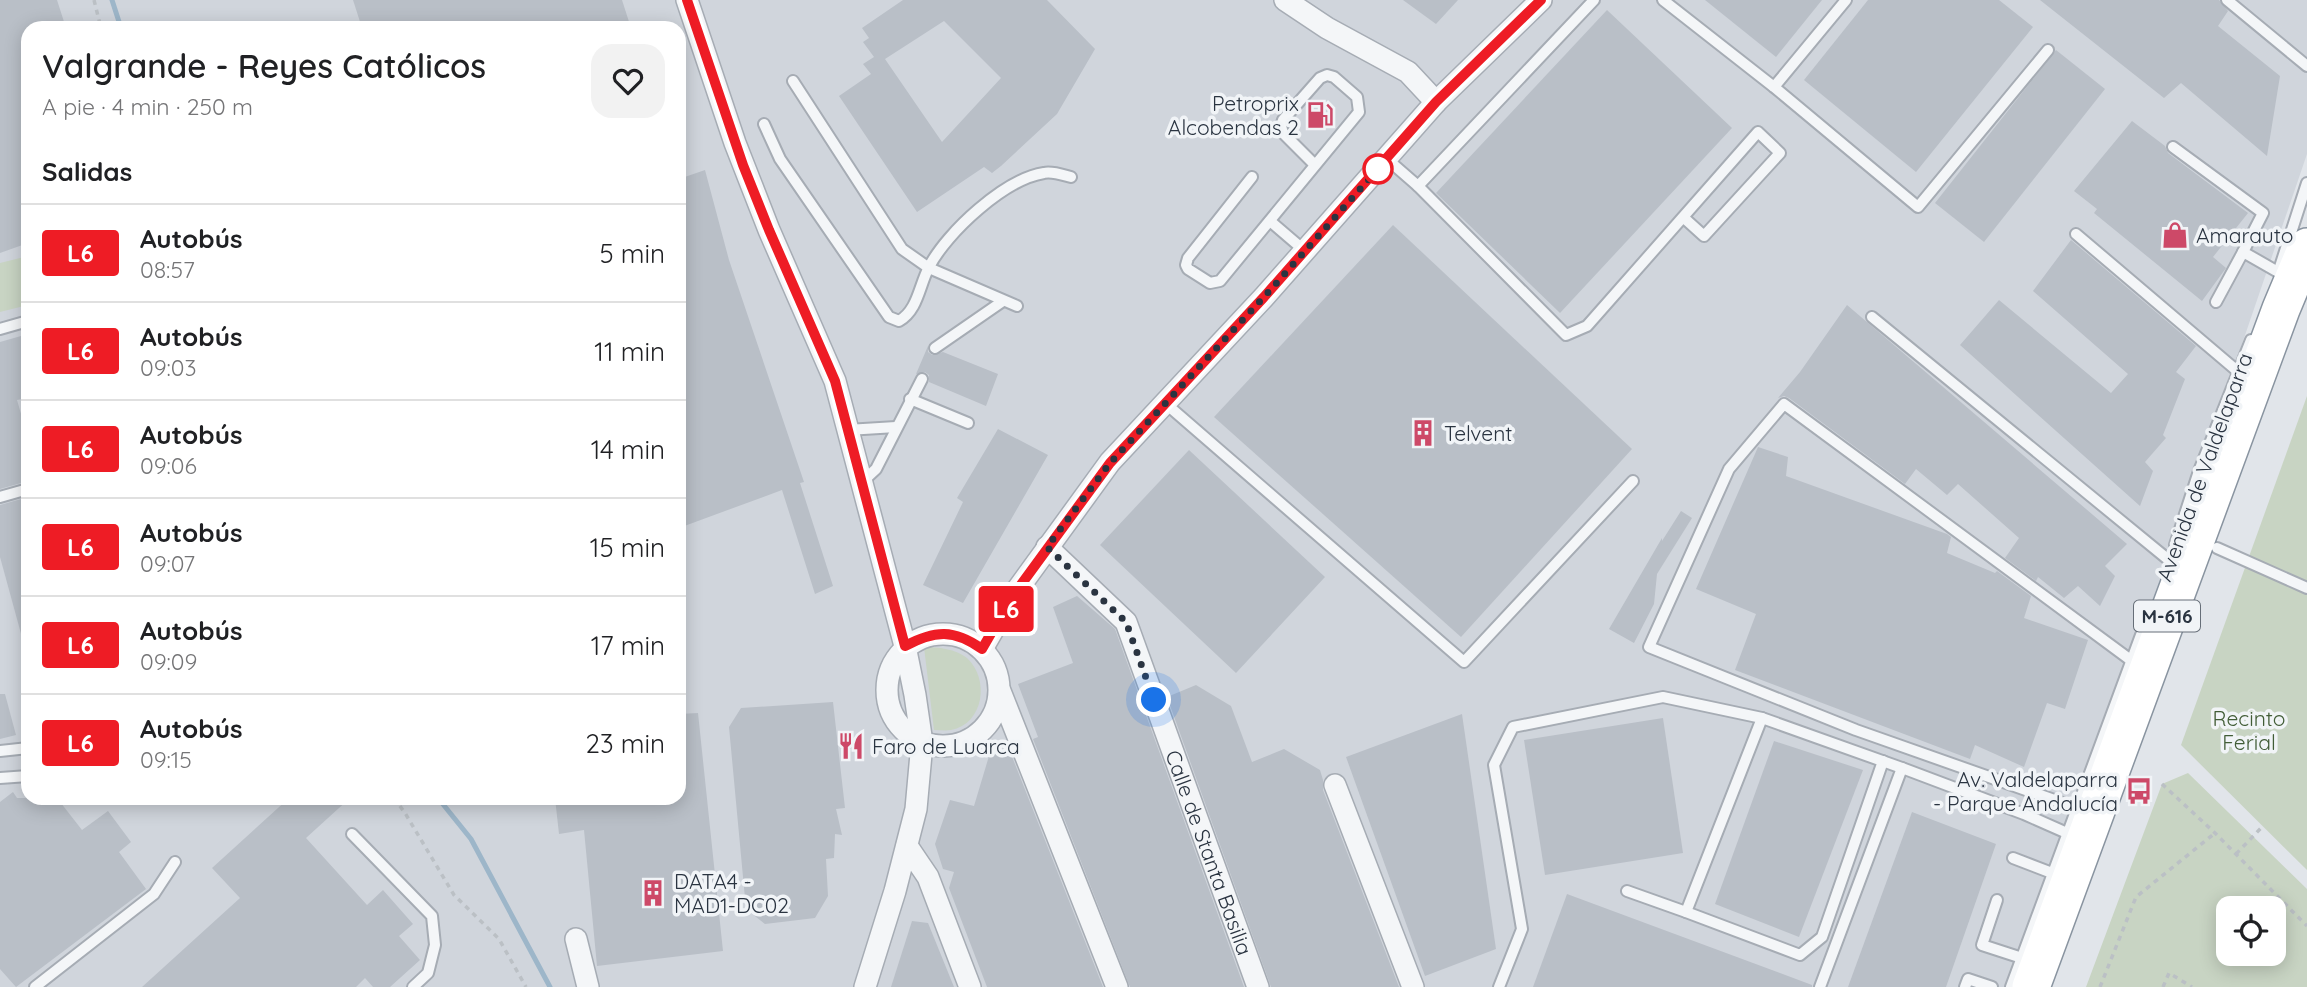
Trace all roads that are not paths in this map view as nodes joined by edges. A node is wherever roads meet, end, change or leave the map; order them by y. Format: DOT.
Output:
graph roads {
  1 [pos="687,0"];
  2 [pos="1285,0"];
  3 [pos="1541,0"];
  4 [pos="1594,0"];
  5 [pos="1663,0"];
  6 [pos="1846,0"];
  7 [pos="2227,0"];
  8 [pos="2048,50"];
  9 [pos="2307,65"];
  10 [pos="793,81"];
  11 [pos="1774,88"];
  12 [pos="1436,102"];
  13 [pos="764,124"];
  14 [pos="2173,147"];
  15 [pos="1387,159"];
  16 [pos="1315,164"];
  17 [pos="1071,177"];
  18 [pos="1252,177"];
  19 [pos="2307,183"];
  20 [pos="1418,186"];
  21 [pos="1683,217"];
  22 [pos="1270,221"];
  23 [pos="2076,234"];
  24 [pos="2307,247"];
  25 [pos="1305,251"];
  26 [pos="2244,253"];
  27 [pos="929,268"];
  28 [pos="2278,272"];
  29 [pos="2274,283"];
  30 [pos="1003,301"];
  31 [pos="2216,302"];
  32 [pos="1017,306"];
  33 [pos="2307,307"];
  34 [pos="1872,317"];
  35 [pos="21,323"];
  36 [pos="2257,327"];
  37 [pos="0,329"];
  38 [pos="935,348"];
  39 [pos="2246,378"];
  40 [pos="922,379"];
  41 [pos="911,399"];
  42 [pos="1165,403"];
  43 [pos="968,423"];
  44 [pos="896,427"];
  45 [pos="847,430"];
  46 [pos="2233,442"];
  47 [pos="2199,471"];
  48 [pos="1633,481"];
  49 [pos="861,483"];
  50 [pos="21,491"];
  51 [pos="0,497"];
  52 [pos="1047,547"];
  53 [pos="2217,548"];
  54 [pos="2170,561"];
  55 [pos="2165,573"];
  56 [pos="2307,588"];
  57 [pos="2146,623"];
  58 [pos="905,646"];
  59 [pos="982,649"];
  60 [pos="2132,661"];
  61 [pos="1000,691"];
  62 [pos="1762,718"];
  63 [pos="922,743"];
  64 [pos="21,749"];
  65 [pos="0,751"];
  66 [pos="1883,761"];
  67 [pos="1902,768"];
  68 [pos="21,776"];
  69 [pos="0,778"];
  70 [pos="1335,785"];
  71 [pos="2077,808"];
  72 [pos="2067,833"];
  73 [pos="352,835"];
  74 [pos="907,846"];
  75 [pos="2013,858"];
  76 [pos="175,862"];
  77 [pos="2052,873"];
  78 [pos="1627,891"];
  79 [pos="1997,900"];
  80 [pos="1686,912"];
  81 [pos="576,939"];
  82 [pos="2026,973"];
  83 [pos="35,987"];
  84 [pos="413,987"];
  85 [pos="588,987"];
  86 [pos="865,987"];
  87 [pos="970,987"];
  88 [pos="1117,987"];
  89 [pos="1258,987"];
  90 [pos="1413,987"];
  91 [pos="1499,987"];
  92 [pos="1820,987"];
  93 [pos="1965,987"];
  94 [pos="1992,987"];
  95 [pos="2011,987"];
  96 [pos="2056,987"];
  1 -- 45 [label="street"];
  2 -- 12 [label="street"];
  3 -- 12 [label="street"];
  4 -- 20 [label="lane"];
  5 -- 11 [label="lane"];
  6 -- 11 [label="lane"];
  7 -- 9 [label="lane"];
  8 -- 11 [label="lane"];
  10 -- 27 [label="lane"];
  12 -- 15 [label="street"];
  13 -- 27 [label="lane"];
  14 -- 26 [label="lane"];
  15 -- 20 [label="lane"];
  15 -- 25 [label="street"];
  16 -- 16 [label="lane"];
  16 -- 22 [label="lane"];
  17 -- 27 [label="lane"];
  18 -- 22 [label="lane"];
  19 -- 28 [label="lane"];
  20 -- 21 [label="lane"];
  21 -- 21 [label="lane"];
  22 -- 25 [label="lane"];
  23 -- 39 [label="lane"];
  24 -- 39 [label="highway, Avenida de Valdelaparra / M-616"];
  25 -- 42 [label="street"];
  26 -- 28 [label="lane"];
  26 -- 31 [label="lane"];
  27 -- 30 [label="lane"];
  28 -- 29 [label="lane"];
  30 -- 32 [label="lane"];
  30 -- 38 [label="lane"];
  33 -- 53 [label="highway, Avenida de Valdelaparra / M-616"];
  34 -- 54 [label="lane"];
  35 -- 37 [label="lane"];
  36 -- 39 [label="lane, Avenida de Valdelaparra"];
  39 -- 46 [label="highway, Avenida de Valdelaparra / M-616"];
  39 -- 47 [label="lane, Avenida de Valdelaparra"];
  40 -- 41 [label="lane"];
  41 -- 43 [label="lane"];
  41 -- 44 [label="lane"];
  42 -- 48 [label="lane"];
  42 -- 52 [label="street"];
  44 -- 45 [label="lane"];
  44 -- 49 [label="lane"];
  45 -- 49 [label="street"];
  46 -- 47 [label="highway"];
  46 -- 82 [label="highway, Avenida de Valdelaparra / M-616"];
  47 -- 54 [label="lane, Avenida de Valdelaparra"];
  49 -- 58 [label="street"];
  50 -- 51 [label="lane"];
  52 -- 59 [label="street"];
  52 -- 89 [label="street, Calle de Stanta Basilia"];
  53 -- 56 [label="lane"];
  53 -- 96 [label="highway, Avenida de Valdelaparra / M-616"];
  54 -- 55 [label="lane, Avenida de Valdelaparra"];
  57 -- 60 [label="lane, Avenida de Valdelaparra"];
  58 -- 59 [label="street"];
  58 -- 63 [label="street"];
  59 -- 61 [label="street"];
  60 -- 71 [label="lane, Avenida de Valdelaparra"];
  60 -- 71 [label="lane"];
  61 -- 63 [label="street"];
  61 -- 88 [label="street"];
  62 -- 66 [label="lane"];
  62 -- 80 [label="lane"];
  62 -- 91 [label="lane"];
  63 -- 74 [label="street"];
  64 -- 65 [label="lane"];
  66 -- 67 [label="lane"];
  66 -- 80 [label="lane"];
  67 -- 72 [label="lane"];
  67 -- 92 [label="lane"];
  68 -- 69 [label="lane"];
  70 -- 90 [label="street"];
  71 -- 72 [label="lane, Avenida de Valdelaparra"];
  72 -- 77 [label="lane, Avenida de Valdelaparra"];
  73 -- 84 [label="lane"];
  74 -- 86 [label="street"];
  74 -- 87 [label="street"];
  75 -- 77 [label="lane"];
  76 -- 83 [label="lane"];
  77 -- 82 [label="lane, Avenida de Valdelaparra"];
  78 -- 80 [label="lane"];
  79 -- 82 [label="lane"];
  81 -- 85 [label="street"];
  82 -- 95 [label="lane, Avenida de Valdelaparra"];
  93 -- 94 [label="lane"];
}
